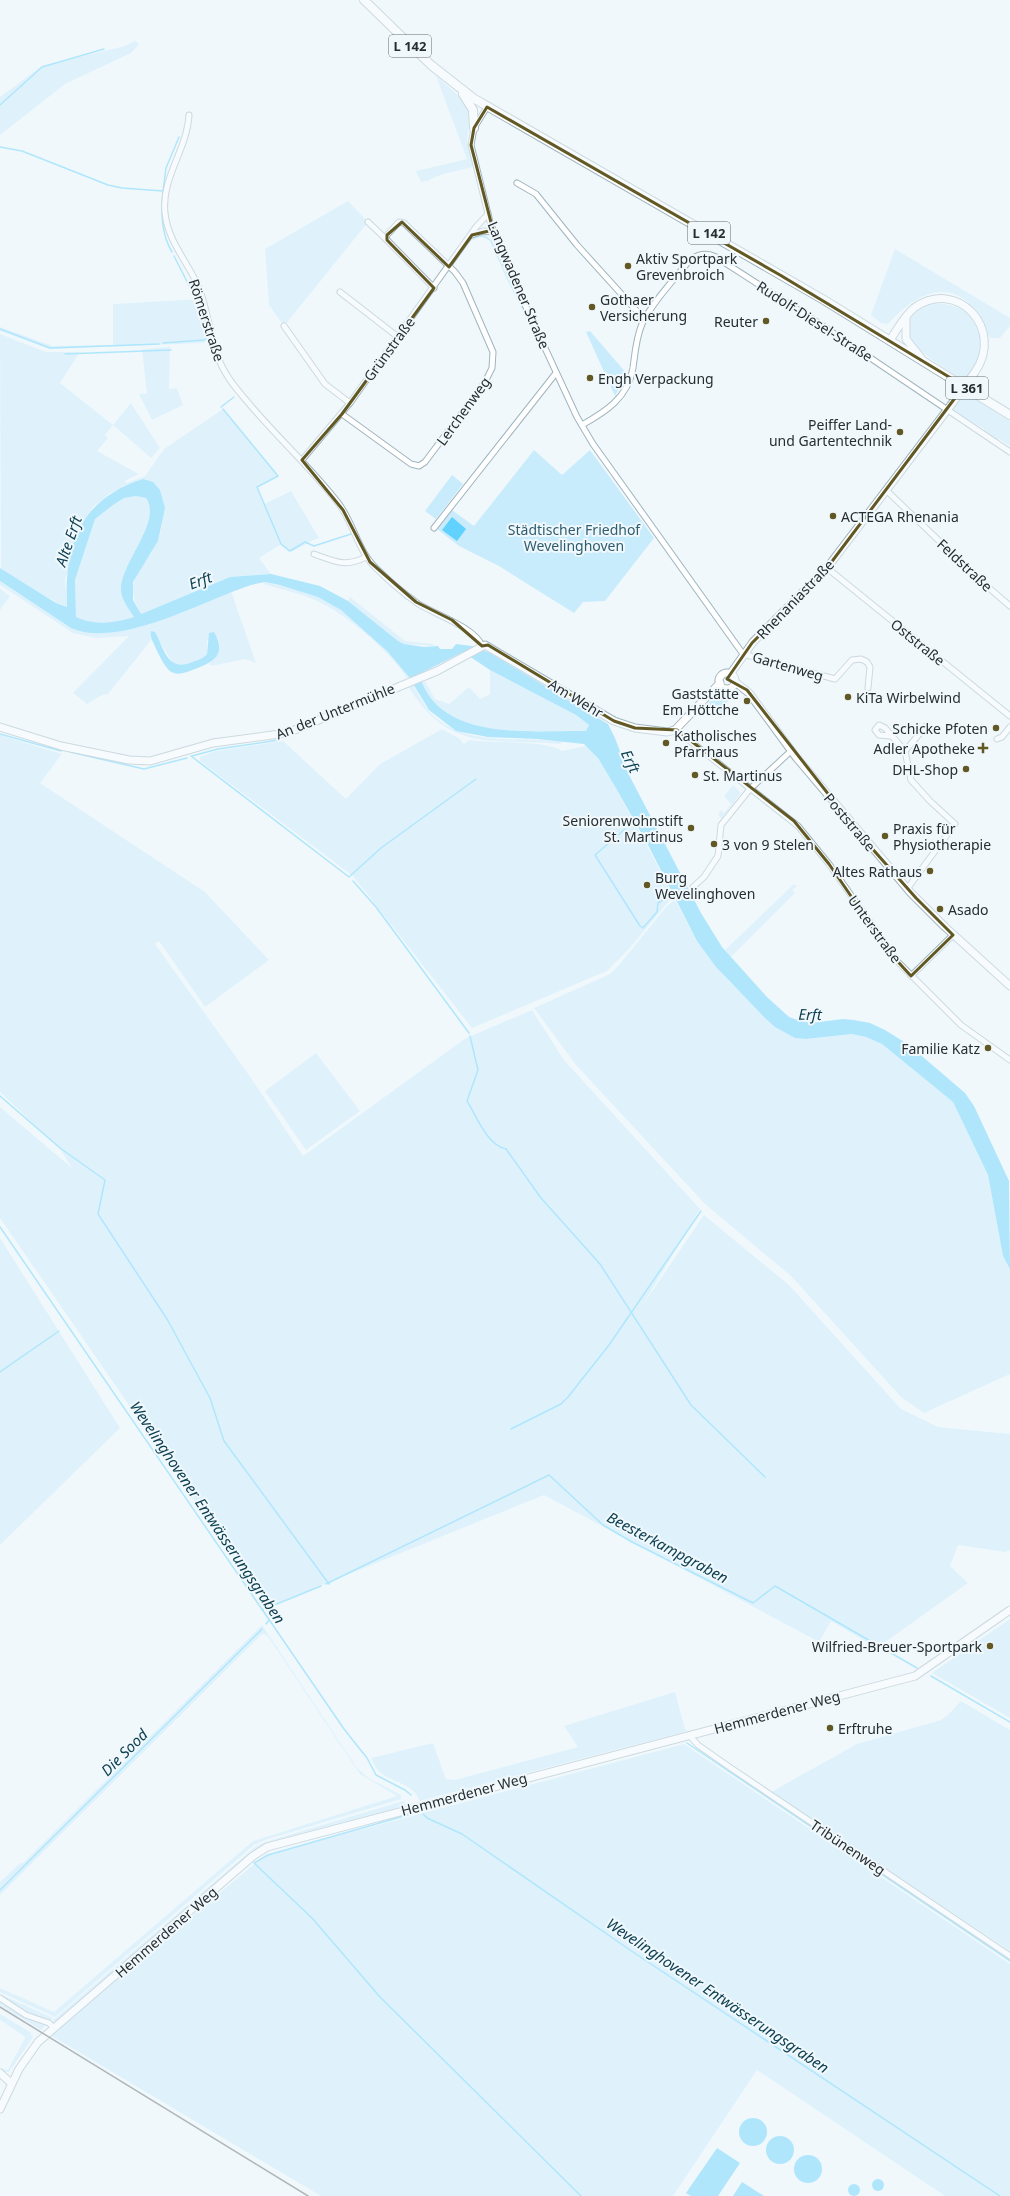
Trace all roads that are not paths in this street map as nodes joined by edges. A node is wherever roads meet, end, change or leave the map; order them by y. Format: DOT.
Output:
graph roads {
  1 [pos="364,0"];
  2 [pos="459,88"];
  3 [pos="487,107"];
  4 [pos="189,115"];
  5 [pos="474,128"];
  6 [pos="517,183"];
  7 [pos="488,214"];
  8 [pos="368,222"];
  9 [pos="494,232"];
  10 [pos="472,235"];
  11 [pos="387,240"];
  12 [pos="449,267"];
  13 [pos="434,288"];
  14 [pos="340,292"];
  15 [pos="906,316"];
  16 [pos="644,319"];
  17 [pos="284,326"];
  18 [pos="398,337"];
  19 [pos="890,340"];
  20 [pos="923,360"];
  21 [pos="556,372"];
  22 [pos="350,403"];
  23 [pos="948,408"];
  24 [pos="342,414"];
  25 [pos="1010,415"];
  26 [pos="582,426"];
  27 [pos="1010,452"];
  28 [pos="302,460"];
  29 [pos="886,490"];
  30 [pos="434,528"];
  31 [pos="314,554"];
  32 [pos="366,557"];
  33 [pos="827,568"];
  34 [pos="1010,606"];
  35 [pos="450,619"];
  36 [pos="480,647"];
  37 [pos="743,654"];
  38 [pos="731,673"];
  39 [pos="735,682"];
  40 [pos="720,684"];
  41 [pos="868,688"];
  42 [pos="1010,716"];
  43 [pos="926,726"];
  44 [pos="0,727"];
  45 [pos="1010,727"];
  46 [pos="676,730"];
  47 [pos="890,736"];
  48 [pos="997,739"];
  49 [pos="792,750"];
  50 [pos="905,751"];
  51 [pos="750,789"];
  52 [pos="694,887"];
  53 [pos="907,888"];
  54 [pos="953,935"];
  55 [pos="911,976"];
  56 [pos="1010,986"];
  57 [pos="1010,1060"];
  58 [pos="1010,1610"];
  59 [pos="689,1735"];
  60 [pos="1010,1956"];
  61 [pos="0,1998"];
  62 [pos="54,2028"];
  63 [pos="0,2073"];
  64 [pos="11,2083"];
  65 [pos="0,2109"];
  1 -- 2 [label="main road, L 142"];
  2 -- 3 [label="main road, L 142"];
  2 -- 5 [label="main road"];
  3 -- 5 [label="street, Langwadener Straße"];
  3 -- 19 [label="main road, L 142"];
  4 -- 28 [label="street, Römerstraße"];
  5 -- 7 [label="street, Langwadener Straße"];
  6 -- 16 [label="street"];
  7 -- 9 [label="street, Langwadener Straße"];
  7 -- 10 [label="street, Grünstraße"];
  8 -- 11 [label="street"];
  9 -- 10 [label="street"];
  9 -- 21 [label="street, Langwadener Straße"];
  10 -- 12 [label="street, Grünstraße"];
  11 -- 12 [label="street"];
  11 -- 13 [label="street"];
  12 -- 13 [label="street, Grünstraße"];
  12 -- 24 [label="street, Lerchenweg"];
  13 -- 18 [label="street, Grünstraße"];
  14 -- 18 [label="street"];
  15 -- 19 [label="main road, Rhenaniastraße / L 361"];
  15 -- 20 [label="main road, L 361"];
  15 -- 23 [label="main road, Rhenaniastraße / L 361, bridge"];
  16 -- 23 [label="street, Rudolf-Diesel-Straße"];
  16 -- 26 [label="street, Rudolf-Diesel-Straße"];
  17 -- 22 [label="street"];
  18 -- 22 [label="street, Grünstraße"];
  19 -- 20 [label="main road, L 361"];
  20 -- 25 [label="main road, L 361"];
  21 -- 26 [label="street, Langwadener Straße"];
  21 -- 30 [label="street"];
  22 -- 24 [label="street, Grünstraße"];
  23 -- 27 [label="street, Rudolf-Diesel-Straße"];
  23 -- 29 [label="main road, Rhenaniastraße / L 361"];
  24 -- 28 [label="street, Grünstraße"];
  26 -- 37 [label="street, Langwadener Straße"];
  28 -- 32 [label="street, Römerstraße"];
  29 -- 33 [label="main road, Rhenaniastraße / L 361"];
  29 -- 34 [label="street, Feldstraße"];
  31 -- 32 [label="street"];
  32 -- 35 [label="street, Römerstraße"];
  33 -- 37 [label="main road, Rhenaniastraße / L 361"];
  33 -- 42 [label="street, Oststraße"];
  35 -- 36 [label="street, Am Wehr"];
  36 -- 44 [label="main road, An der Untermühle"];
  36 -- 46 [label="main road, Am Wehr"];
  37 -- 38 [label="main road, Rhenaniastraße / L 361"];
  37 -- 41 [label="street, Gartenweg"];
  38 -- 39 [label="main road"];
  38 -- 40 [label="main road, L 361"];
  39 -- 40 [label="main road"];
  39 -- 49 [label="main road, Poststraße"];
  40 -- 46 [label="main road, L 361"];
  43 -- 50 [label="street"];
  45 -- 48 [label="street"];
  46 -- 51 [label="street, Unterstraße"];
  47 -- 50 [label="street"];
  49 -- 51 [label="street"];
  49 -- 53 [label="main road, Poststraße"];
  50 -- 53 [label="street"];
  51 -- 52 [label="street"];
  51 -- 55 [label="street, Unterstraße"];
  53 -- 54 [label="main road, Poststraße"];
  54 -- 55 [label="street"];
  54 -- 56 [label="main road, Poststraße"];
  55 -- 57 [label="street, Unterstraße"];
  58 -- 59 [label="main road, Hemmerdener Weg"];
  59 -- 60 [label="street, Tribünenweg"];
  59 -- 62 [label="main road, Hemmerdener Weg"];
  61 -- 62 [label="street"];
  62 -- 64 [label="main road, Hemmerdener Weg"];
  63 -- 64 [label="main road"];
  64 -- 65 [label="main road, Hemmerdener Weg"];
}
